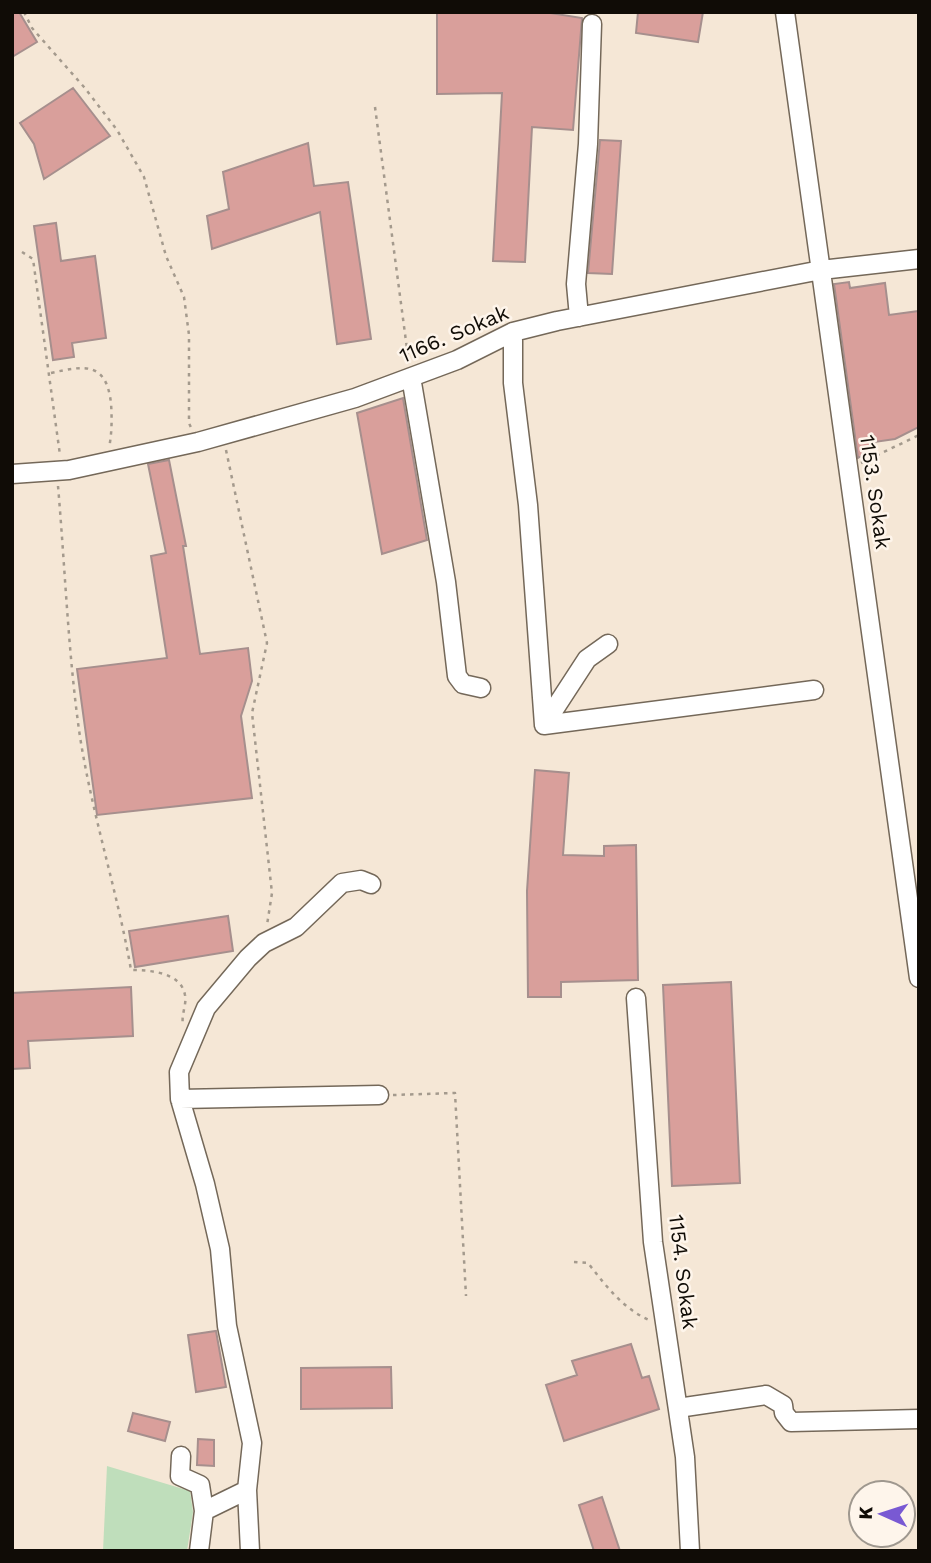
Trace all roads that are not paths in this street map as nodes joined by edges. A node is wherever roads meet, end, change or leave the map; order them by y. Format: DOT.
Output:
graph roads {
  1 [pos="785,12"];
  2 [pos="592,24"];
  3 [pos="919,259"];
  4 [pos="821,270"];
  5 [pos="579,317"];
  6 [pos="513,332"];
  7 [pos="411,377"];
  8 [pos="12,474"];
  9 [pos="608,644"];
  10 [pos="481,688"];
  11 [pos="814,690"];
  12 [pos="544,725"];
  13 [pos="371,884"];
  14 [pos="918,971"];
  15 [pos="636,998"];
  16 [pos="379,1095"];
  17 [pos="180,1099"];
  18 [pos="678,1408"];
  19 [pos="919,1419"];
  20 [pos="181,1455"];
  21 [pos="247,1490"];
  22 [pos="204,1511"];
  23 [pos="199,1551"];
  24 [pos="250,1551"];
  25 [pos="690,1551"];
  1 -- 4 [label="street, 1153. Sokak"];
  2 -- 5 [label="street"];
  3 -- 4 [label="street, 1166. Sokak"];
  4 -- 5 [label="street, 1166. Sokak"];
  4 -- 14 [label="street, 1153. Sokak"];
  5 -- 6 [label="street, 1166. Sokak"];
  6 -- 7 [label="street, 1166. Sokak"];
  6 -- 12 [label="street"];
  7 -- 8 [label="street, 1166. Sokak"];
  7 -- 10 [label="street"];
  9 -- 12 [label="street"];
  11 -- 12 [label="street"];
  13 -- 17 [label="street"];
  15 -- 18 [label="street, 1154. Sokak"];
  16 -- 17 [label="street"];
  17 -- 21 [label="street"];
  18 -- 19 [label="street"];
  18 -- 25 [label="street, 1154. Sokak"];
  20 -- 22 [label="street"];
  21 -- 22 [label="street"];
  21 -- 24 [label="street"];
  22 -- 23 [label="street"];
}
